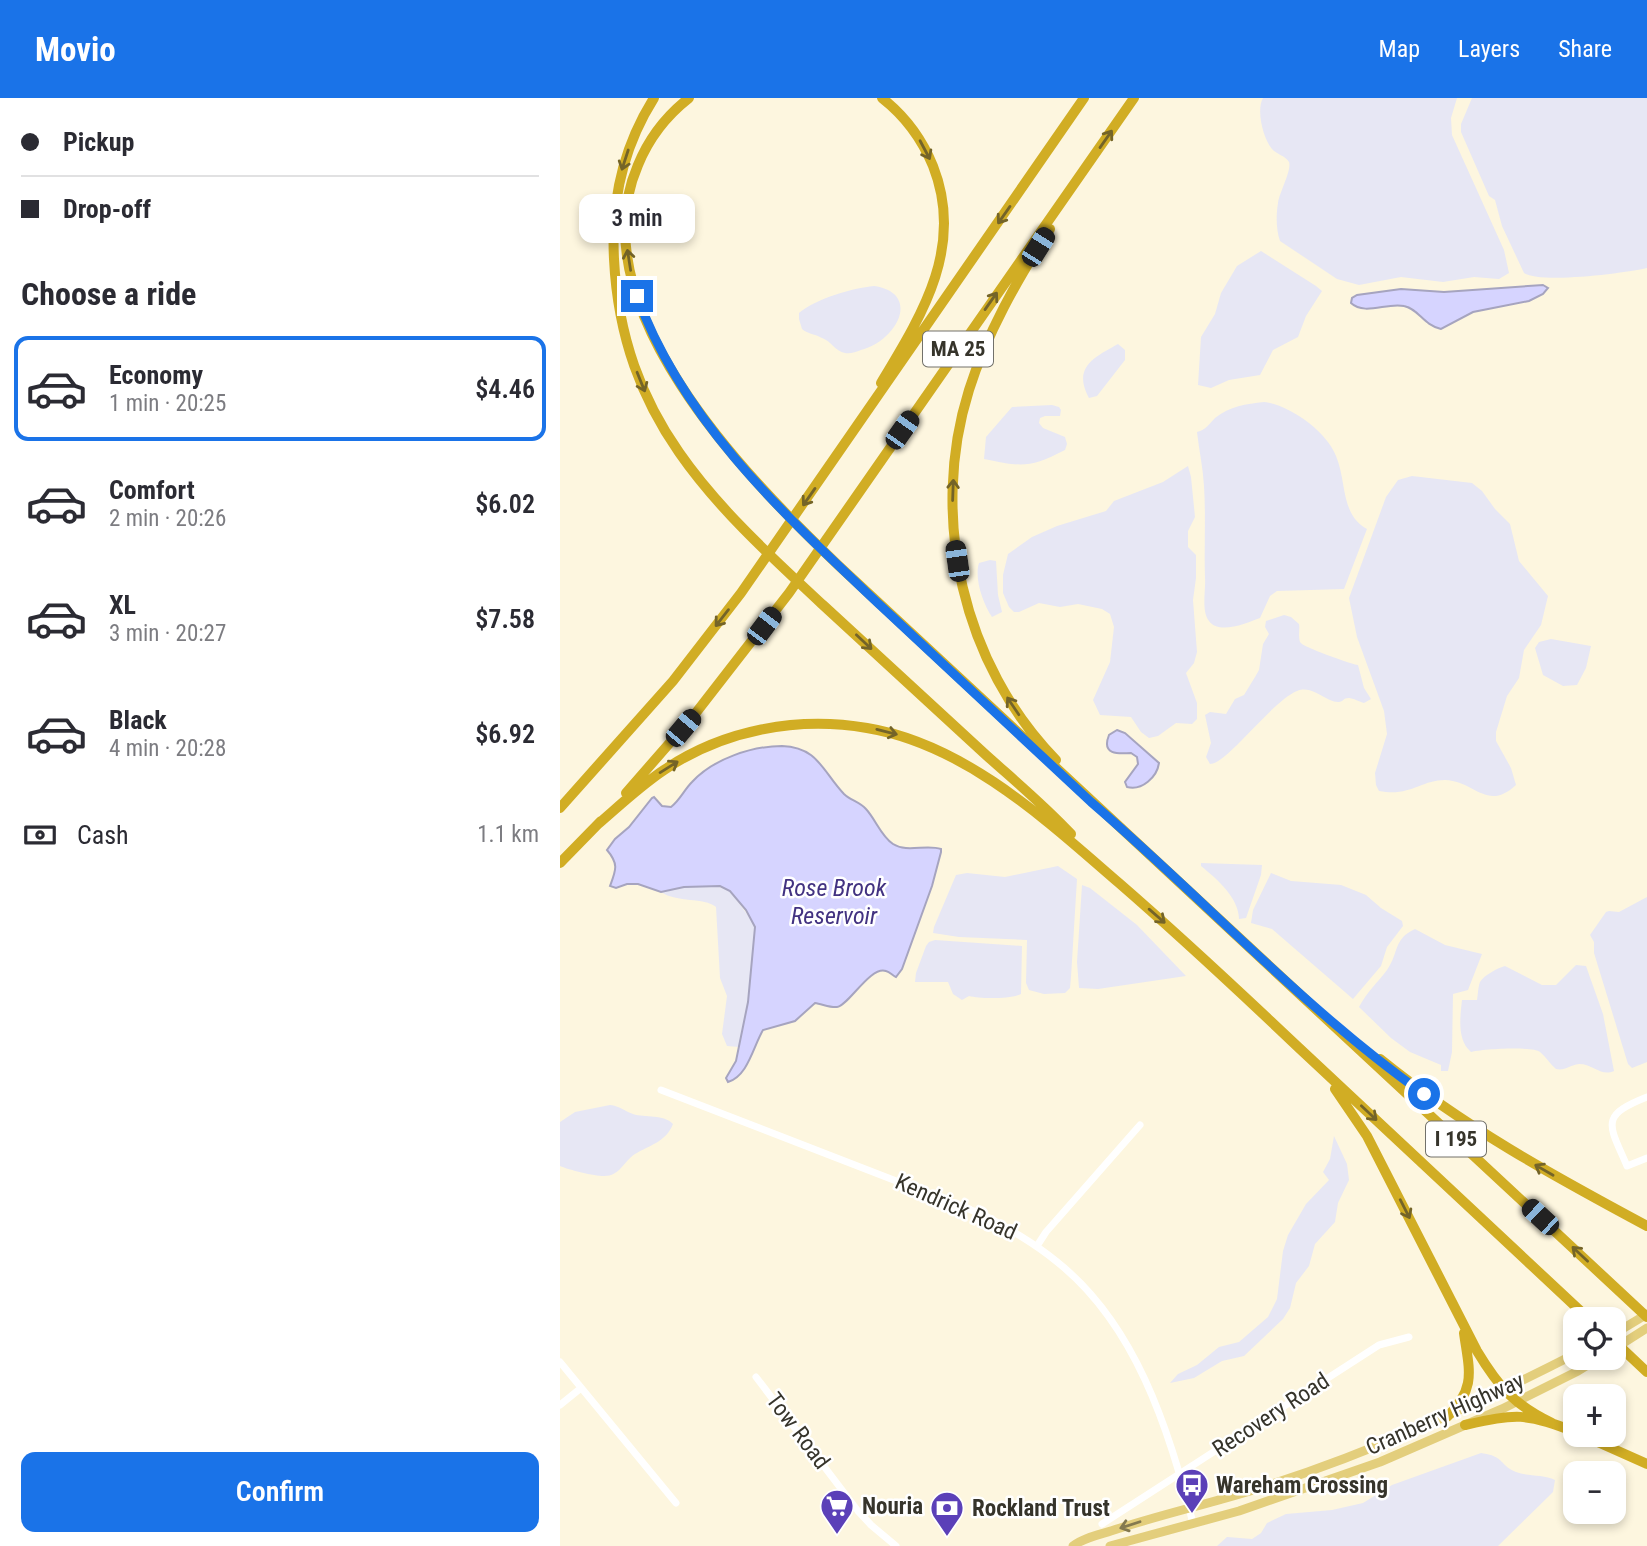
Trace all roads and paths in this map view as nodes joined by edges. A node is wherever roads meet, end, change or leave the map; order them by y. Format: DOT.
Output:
graph roads {
  1 [pos="654,98"];
  2 [pos="689,98"];
  3 [pos="882,98"];
  4 [pos="1084,98"];
  5 [pos="1134,98"];
  6 [pos="1077,180"];
  7 [pos="848,442"];
  8 [pos="560,808"];
  9 [pos="597,825"];
  10 [pos="1142,846"];
  11 [pos="560,863"];
  12 [pos="1105,871"];
  13 [pos="1318,1009"];
  14 [pos="1301,1050"];
  15 [pos="661,1090"];
  16 [pos="1647,1097"];
  17 [pos="1140,1125"];
  18 [pos="1647,1158"];
  19 [pos="1647,1226"];
  20 [pos="1037,1246"];
  21 [pos="1576,1307"];
  22 [pos="1647,1316"];
  23 [pos="1462,1323"];
  24 [pos="1626,1327"];
  25 [pos="1647,1328"];
  26 [pos="1409,1337"];
  27 [pos="1626,1341"];
  28 [pos="1626,1352"];
  29 [pos="1563,1360"];
  30 [pos="560,1362"];
  31 [pos="1576,1370"];
  32 [pos="1647,1372"];
  33 [pos="756,1377"];
  34 [pos="581,1388"];
  35 [pos="1503,1390"];
  36 [pos="1515,1402"];
  37 [pos="560,1405"];
  38 [pos="1447,1417"];
  39 [pos="1552,1423"];
  40 [pos="1465,1425"];
  41 [pos="1563,1427"];
  42 [pos="1609,1447"];
  43 [pos="1647,1464"];
  44 [pos="1180,1474"];
  45 [pos="676,1503"];
  46 [pos="1189,1509"];
  47 [pos="1193,1523"];
  48 [pos="1102,1524"];
  49 [pos="896,1546"];
  50 [pos="1073,1546"];
  51 [pos="1110,1546"];
  1 -- 12 [label="highway, one-way"];
  10 -- 2 [label="highway, one-way"];
  3 -- 7 [label="highway, one-way"];
  4 -- 7 [label="highway, MA 25, one-way"];
  6 -- 5 [label="highway, MA 25, one-way"];
  9 -- 6 [label="highway, MA 25, one-way"];
  10 -- 6 [label="highway, one-way"];
  7 -- 8 [label="highway, one-way"];
  9 -- 11 [label="highway"];
  9 -- 12 [label="highway, one-way"];
  10 -- 13 [label="highway, I 195"];
  12 -- 14 [label="highway, I 195, one-way"];
  19 -- 13 [label="highway, one-way"];
  22 -- 13 [label="highway, I 195, one-way"];
  14 -- 21 [label="highway, I 195, one-way"];
  14 -- 23 [label="highway, one-way"];
  15 -- 20 [label="street, Kendrick Road"];
  16 -- 18 [label="street"];
  17 -- 20 [label="street"];
  20 -- 44 [label="street, Kendrick Road"];
  22 -- 24 [label="main road"];
  23 -- 35 [label="highway"];
  23 -- 38 [label="highway"];
  25 -- 27 [label="main road"];
  26 -- 44 [label="street, Recovery Road"];
  28 -- 32 [label="highway"];
  29 -- 35 [label="main road, Cranberry Highway"];
  30 -- 34 [label="street"];
  31 -- 36 [label="main road, Cranberry Highway"];
  33 -- 49 [label="street, Tow Road"];
  34 -- 37 [label="street"];
  34 -- 45 [label="street"];
  35 -- 36 [label="highway"];
  35 -- 38 [label="main road, Cranberry Highway"];
  36 -- 39 [label="highway"];
  36 -- 40 [label="main road, Cranberry Highway"];
  38 -- 46 [label="main road, Cranberry Highway"];
  39 -- 40 [label="highway"];
  39 -- 41 [label="highway"];
  40 -- 47 [label="main road, Cranberry Highway"];
  42 -- 43 [label="highway"];
  44 -- 46 [label="street, Kendrick Road"];
  44 -- 48 [label="street, Recovery Road"];
  46 -- 47 [label="street, Kendrick Road"];
  46 -- 50 [label="main road, Cranberry Highway, one-way"];
  47 -- 51 [label="main road, Cranberry Highway"];
}
